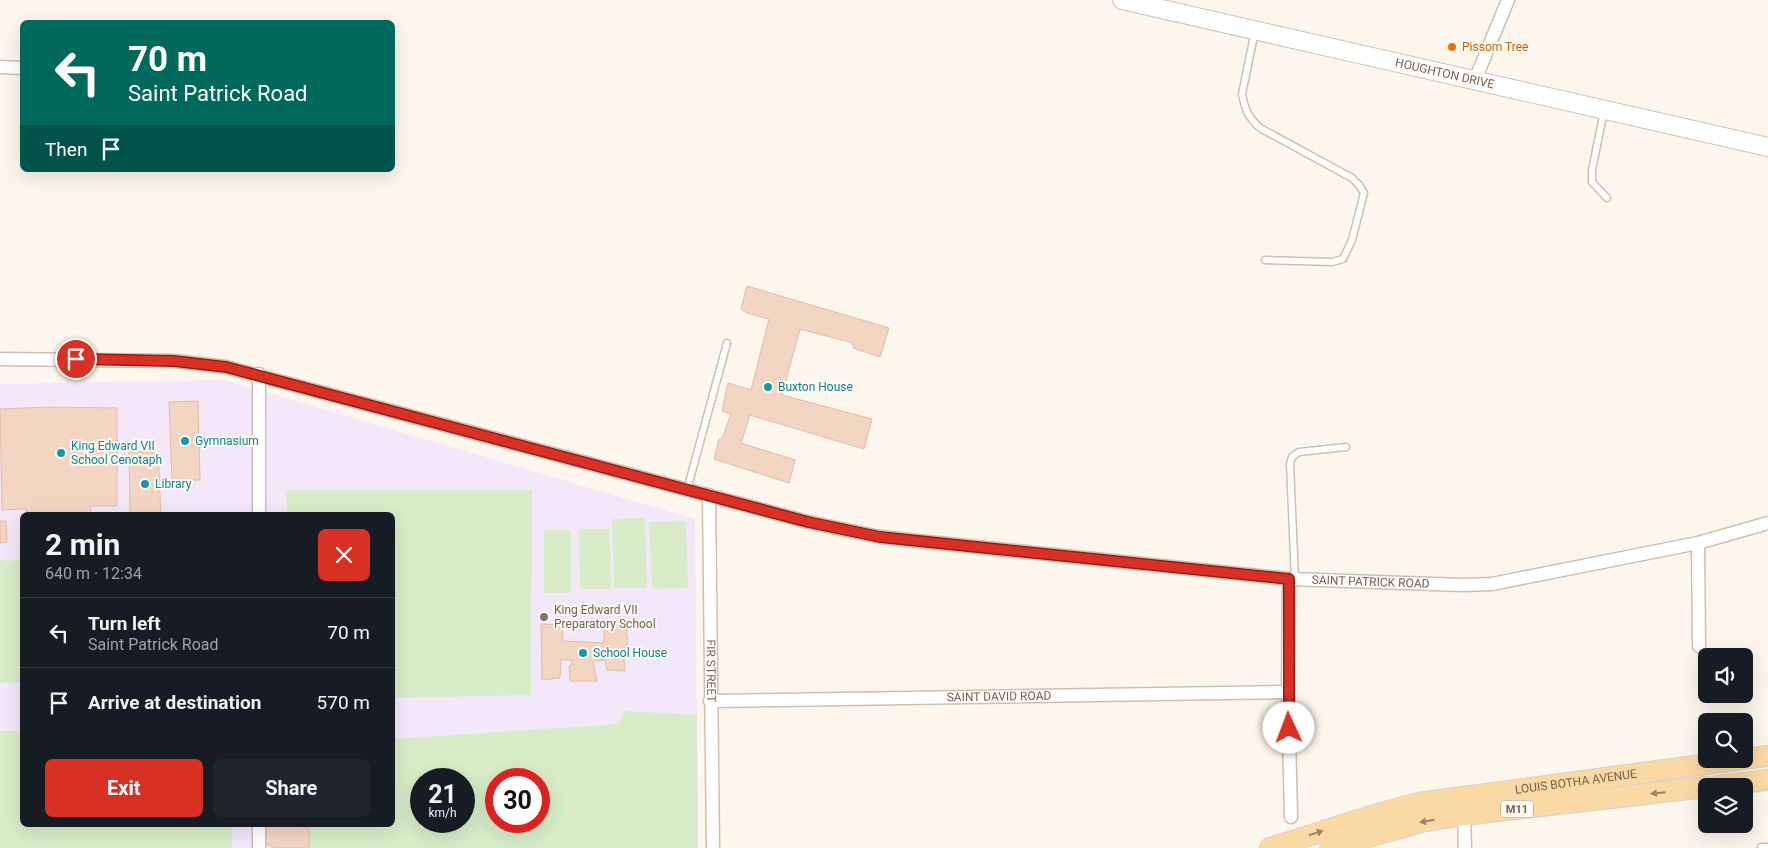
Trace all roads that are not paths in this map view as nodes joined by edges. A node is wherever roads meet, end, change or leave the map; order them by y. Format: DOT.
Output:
graph roads {
  1 [pos="1122,0"];
  2 [pos="1508,0"];
  3 [pos="1255,30"];
  4 [pos="0,67"];
  5 [pos="20,68"];
  6 [pos="1475,80"];
  7 [pos="1604,109"];
  8 [pos="1768,147"];
  9 [pos="1607,198"];
  10 [pos="1265,260"];
  11 [pos="727,343"];
  12 [pos="0,359"];
  13 [pos="259,374"];
  14 [pos="1346,447"];
  15 [pos="687,490"];
  16 [pos="709,495"];
  17 [pos="259,512"];
  18 [pos="1768,523"];
  19 [pos="1698,543"];
  20 [pos="1292,579"];
  21 [pos="1699,646"];
  22 [pos="1288,692"];
  23 [pos="710,701"];
  24 [pos="1768,756"];
  25 [pos="1768,780"];
  26 [pos="1753,782"];
  27 [pos="1698,789"];
  28 [pos="1464,815"];
  29 [pos="1291,817"];
  30 [pos="259,827"];
  31 [pos="259,848"];
  32 [pos="713,848"];
  33 [pos="1270,848"];
  34 [pos="1330,848"];
  35 [pos="1465,848"];
  1 -- 3 [label="street, HOUGHTON DRIVE"];
  2 -- 6 [label="street"];
  3 -- 6 [label="street, HOUGHTON DRIVE"];
  3 -- 10 [label="lane"];
  4 -- 5 [label="street"];
  6 -- 7 [label="street, HOUGHTON DRIVE"];
  7 -- 8 [label="street, HOUGHTON DRIVE"];
  7 -- 9 [label="lane"];
  11 -- 15 [label="lane"];
  12 -- 13 [label="street, SAINT PATRICK ROAD"];
  13 -- 15 [label="street, SAINT PATRICK ROAD"];
  13 -- 17 [label="street"];
  14 -- 20 [label="lane"];
  15 -- 16 [label="street, SAINT PATRICK ROAD"];
  16 -- 20 [label="street, SAINT PATRICK ROAD"];
  16 -- 23 [label="street, FIR STREET"];
  18 -- 19 [label="street, SAINT PATRICK ROAD"];
  19 -- 20 [label="street, SAINT PATRICK ROAD"];
  19 -- 21 [label="street"];
  20 -- 22 [label="street"];
  22 -- 23 [label="street, SAINT DAVID ROAD"];
  22 -- 29 [label="street"];
  23 -- 32 [label="street, FIR STREET"];
  33 -- 24 [label="main road, LOUIS BOTHA AVENUE / M11, one-way"];
  25 -- 26 [label="main road"];
  27 -- 28 [label="main road, LOUIS BOTHA AVENUE / M11, one-way"];
  28 -- 34 [label="main road, LOUIS BOTHA AVENUE / M11, one-way"];
  28 -- 35 [label="street"];
  30 -- 31 [label="street"];
}
